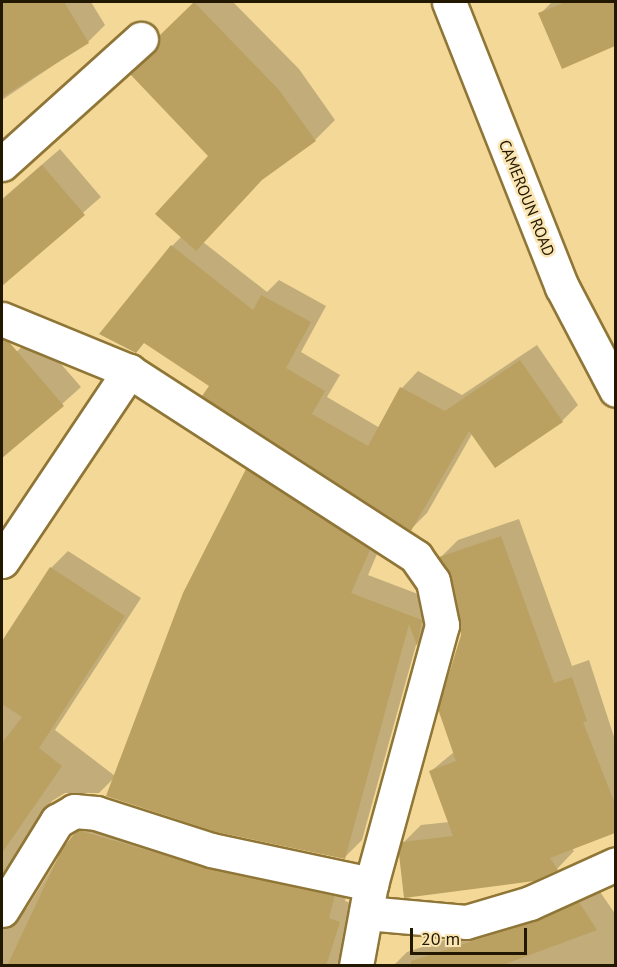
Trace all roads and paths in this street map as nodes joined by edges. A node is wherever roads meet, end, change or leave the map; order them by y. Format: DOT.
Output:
graph roads {
  1 [pos="449,2"];
  2 [pos="141,39"];
  3 [pos="2,164"];
  4 [pos="5,325"];
  5 [pos="129,371"];
  6 [pos="615,390"];
  7 [pos="2,561"];
  8 [pos="615,864"];
  9 [pos="369,899"];
  10 [pos="2,910"];
  11 [pos="356,966"];
  1 -- 6 [label="street, CAMEROUN ROAD"];
  2 -- 3 [label="street"];
  4 -- 5 [label="street"];
  5 -- 7 [label="street"];
  5 -- 9 [label="street"];
  8 -- 9 [label="street"];
  9 -- 10 [label="street"];
  9 -- 11 [label="street"];
}
